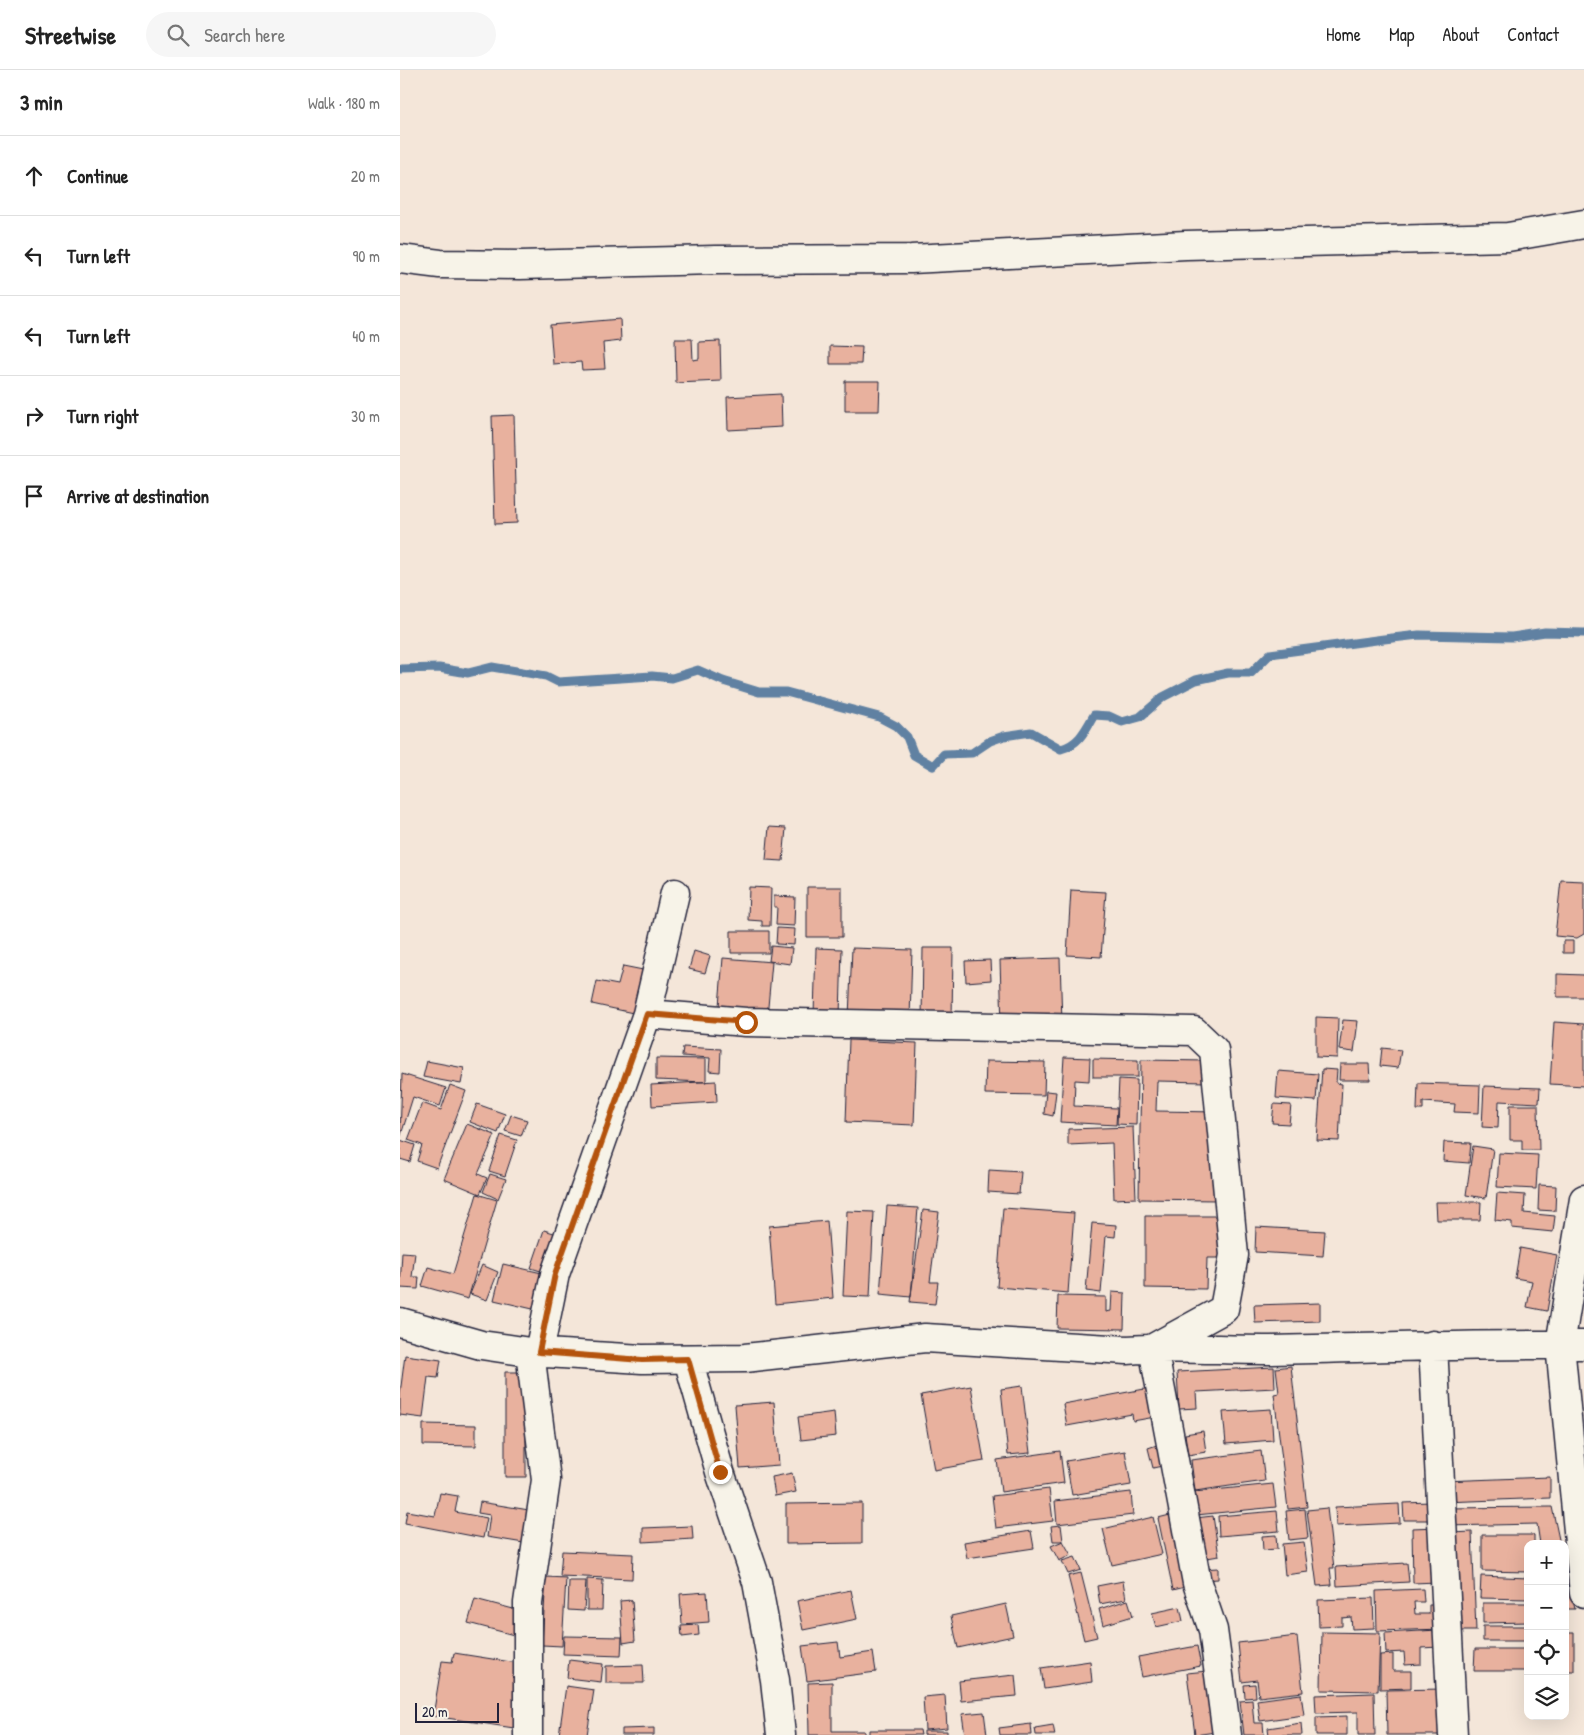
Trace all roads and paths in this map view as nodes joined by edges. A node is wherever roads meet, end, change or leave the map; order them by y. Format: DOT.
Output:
graph roads {
  1 [pos="1584,224"];
  2 [pos="400,259"];
  3 [pos="675,893"];
  4 [pos="647,1014"];
  5 [pos="1584,1199"];
  6 [pos="400,1322"];
  7 [pos="1433,1345"];
  8 [pos="1572,1345"];
  9 [pos="1153,1348"];
  10 [pos="535,1352"];
  11 [pos="688,1359"];
  12 [pos="1584,1593"];
  13 [pos="528,1735"];
  14 [pos="781,1735"];
  15 [pos="1227,1735"];
  16 [pos="1452,1735"];
  1 -- 2 [label="street"];
  3 -- 4 [label="street"];
  4 -- 9 [label="street"];
  4 -- 10 [label="street"];
  5 -- 8 [label="street"];
  6 -- 10 [label="street"];
  7 -- 8 [label="street"];
  7 -- 9 [label="street"];
  7 -- 16 [label="street"];
  8 -- 12 [label="street"];
  9 -- 11 [label="street"];
  9 -- 15 [label="street"];
  10 -- 11 [label="street"];
  10 -- 13 [label="street"];
  11 -- 14 [label="street"];
}
